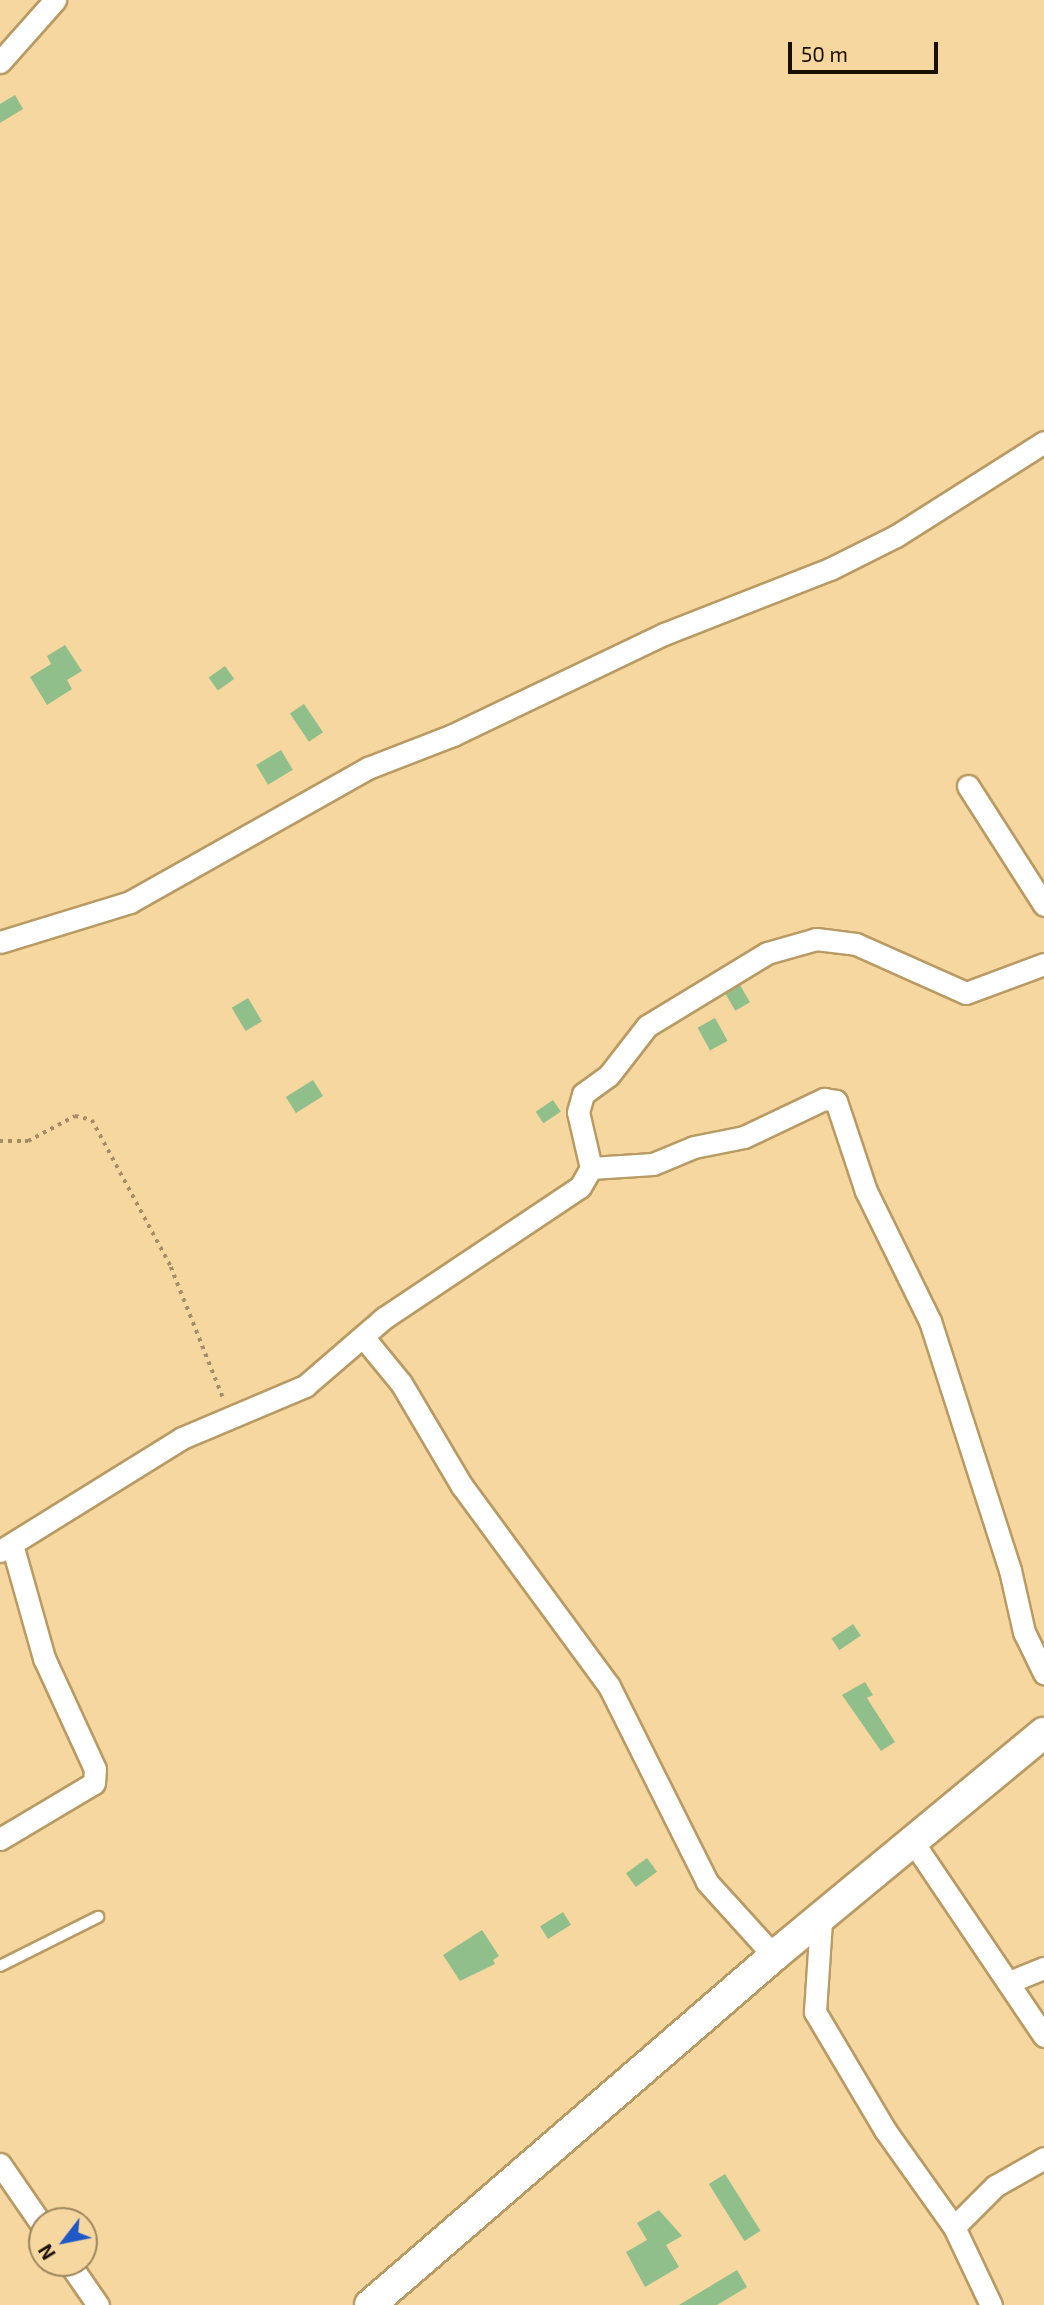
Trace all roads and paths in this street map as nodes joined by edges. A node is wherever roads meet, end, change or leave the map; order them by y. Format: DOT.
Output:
graph roads {
  1 [pos="55,0"];
  2 [pos="0,62"];
  3 [pos="1044,442"];
  4 [pos="968,786"];
  5 [pos="1044,905"];
  6 [pos="0,942"];
  7 [pos="1044,964"];
  8 [pos="0,1141"];
  9 [pos="591,1168"];
  10 [pos="364,1338"];
  11 [pos="226,1416"];
  12 [pos="6,1548"];
  13 [pos="1044,1673"];
  14 [pos="1044,1733"];
  15 [pos="0,1839"];
  16 [pos="913,1842"];
  17 [pos="97,1917"];
  18 [pos="821,1921"];
  19 [pos="774,1956"];
  20 [pos="0,1966"];
  21 [pos="1044,1968"];
  22 [pos="1009,1982"];
  23 [pos="1044,2036"];
  24 [pos="1044,2158"];
  25 [pos="0,2164"];
  26 [pos="30,2207"];
  27 [pos="954,2227"];
  28 [pos="79,2277"];
  29 [pos="98,2305"];
  30 [pos="370,2305"];
  31 [pos="991,2305"];
  1 -- 2 [label="street"];
  3 -- 6 [label="street"];
  4 -- 5 [label="street"];
  7 -- 9 [label="street"];
  8 -- 11 [label="path"];
  9 -- 10 [label="street"];
  9 -- 13 [label="street"];
  10 -- 11 [label="street"];
  10 -- 19 [label="street"];
  11 -- 12 [label="street"];
  12 -- 15 [label="street"];
  14 -- 16 [label="main road"];
  16 -- 18 [label="main road"];
  16 -- 22 [label="street"];
  17 -- 20 [label="lane"];
  18 -- 19 [label="main road"];
  18 -- 27 [label="street"];
  19 -- 30 [label="main road"];
  21 -- 22 [label="street"];
  22 -- 23 [label="street"];
  24 -- 27 [label="street"];
  25 -- 26 [label="street"];
  27 -- 31 [label="street"];
  28 -- 29 [label="street"];
}
